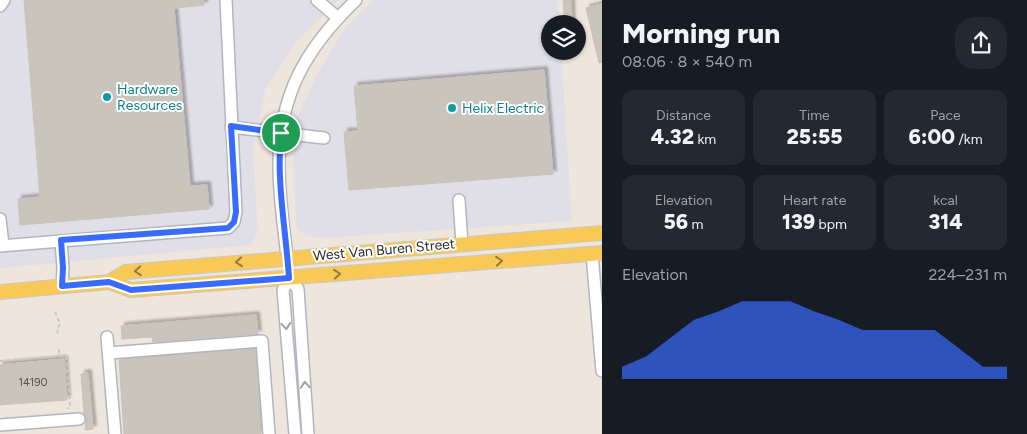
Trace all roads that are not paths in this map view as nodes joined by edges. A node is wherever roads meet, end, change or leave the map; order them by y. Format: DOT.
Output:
graph roads {
  1 [pos="4,0"];
  2 [pos="226,0"];
  3 [pos="317,0"];
  4 [pos="356,0"];
  5 [pos="0,6"];
  6 [pos="338,18"];
  7 [pos="231,126"];
  8 [pos="281,133"];
  9 [pos="324,138"];
  10 [pos="459,200"];
  11 [pos="0,219"];
  12 [pos="602,233"];
  13 [pos="61,240"];
  14 [pos="602,242"];
  15 [pos="462,244"];
  16 [pos="2,246"];
  17 [pos="597,253"];
  18 [pos="287,258"];
  19 [pos="289,278"];
  20 [pos="109,282"];
  21 [pos="62,286"];
  22 [pos="0,292"];
  23 [pos="108,337"];
  24 [pos="109,354"];
  25 [pos="602,371"];
  26 [pos="79,419"];
  27 [pos="0,425"];
  28 [pos="1,434"];
  29 [pos="115,434"];
  30 [pos="269,434"];
  31 [pos="295,434"];
  32 [pos="308,434"];
  1 -- 5 [label="street"];
  2 -- 7 [label="street"];
  3 -- 6 [label="street"];
  4 -- 6 [label="street"];
  6 -- 8 [label="street"];
  7 -- 8 [label="street"];
  7 -- 13 [label="street"];
  8 -- 9 [label="street"];
  8 -- 18 [label="street"];
  10 -- 15 [label="street"];
  11 -- 16 [label="street"];
  12 -- 15 [label="main road, West Van Buren Street"];
  13 -- 16 [label="street"];
  13 -- 21 [label="street"];
  14 -- 17 [label="main road"];
  15 -- 18 [label="main road, West Van Buren Street"];
  19 -- 17 [label="main road, West Van Buren Street, one-way"];
  17 -- 25 [label="street"];
  18 -- 19 [label="main road"];
  18 -- 20 [label="main road, West Van Buren Street, one-way"];
  19 -- 20 [label="main road, West Van Buren Street"];
  19 -- 31 [label="street, one-way"];
  32 -- 19 [label="street, one-way"];
  20 -- 21 [label="main road, West Van Buren Street"];
  21 -- 22 [label="main road, West Van Buren Street"];
  23 -- 24 [label="street"];
  24 -- 29 [label="street"];
  24 -- 30 [label="street"];
  26 -- 27 [label="street"];
  27 -- 28 [label="street"];
}
